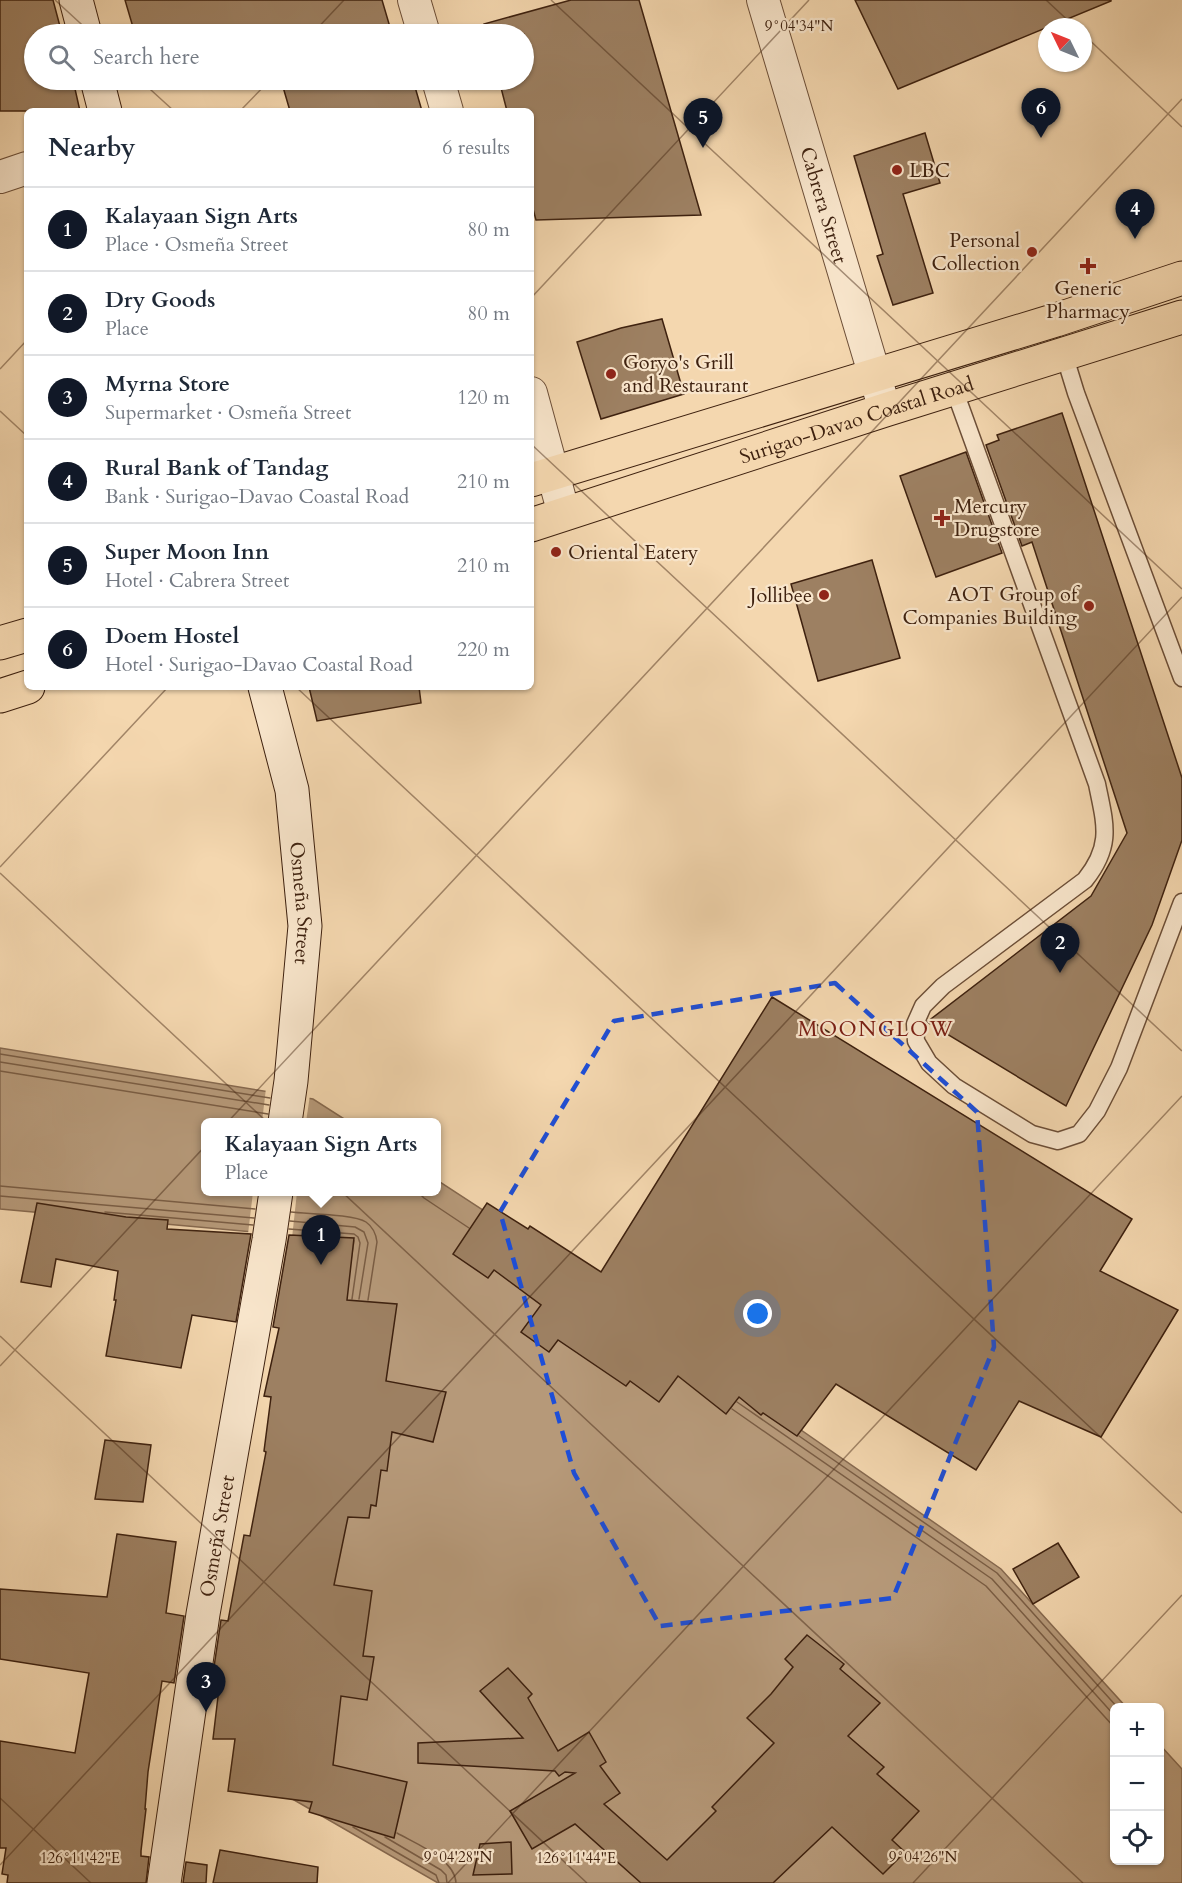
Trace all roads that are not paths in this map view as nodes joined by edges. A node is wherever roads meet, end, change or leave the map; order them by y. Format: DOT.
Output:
graph roads {
  1 [pos="75,0"];
  2 [pos="414,0"];
  3 [pos="763,0"];
  4 [pos="82,24"];
  5 [pos="421,24"];
  6 [pos="100,90"];
  7 [pos="441,90"];
  8 [pos="104,108"];
  9 [pos="446,108"];
  10 [pos="24,169"];
  11 [pos="0,177"];
  12 [pos="1182,278"];
  13 [pos="1182,317"];
  14 [pos="1064,354"];
  15 [pos="874,375"];
  16 [pos="954,388"];
  17 [pos="885,410"];
  18 [pos="534,414"];
  19 [pos="543,476"];
  20 [pos="564,514"];
  21 [pos="534,524"];
  22 [pos="24,635"];
  23 [pos="0,643"];
  24 [pos="1182,678"];
  25 [pos="24,688"];
  26 [pos="267,690"];
  27 [pos="0,696"];
  28 [pos="1182,902"];
  29 [pos="286,1118"];
  30 [pos="275,1196"];
  31 [pos="164,1883"];
  1 -- 4 [label="main road"];
  2 -- 5 [label="street"];
  3 -- 15 [label="street, Cabrera Street"];
  6 -- 8 [label="main road"];
  7 -- 9 [label="street"];
  10 -- 11 [label="street"];
  12 -- 15 [label="highway, Surigao-Davao Coastal Road"];
  13 -- 14 [label="highway, Surigao-Davao Coastal Road"];
  14 -- 16 [label="highway, Surigao-Davao Coastal Road"];
  14 -- 24 [label="lane"];
  15 -- 17 [label="street, Cabrera Street"];
  15 -- 19 [label="highway, Surigao-Davao Coastal Road"];
  16 -- 17 [label="highway, Surigao-Davao Coastal Road"];
  16 -- 28 [label="lane"];
  17 -- 20 [label="highway, Surigao-Davao Coastal Road"];
  18 -- 19 [label="street"];
  19 -- 20 [label="street"];
  20 -- 21 [label="highway, Surigao-Davao Coastal Road"];
  22 -- 23 [label="highway"];
  25 -- 27 [label="highway"];
  26 -- 29 [label="main road, Osmeña Street"];
  30 -- 31 [label="main road, Osmeña Street"];
}
